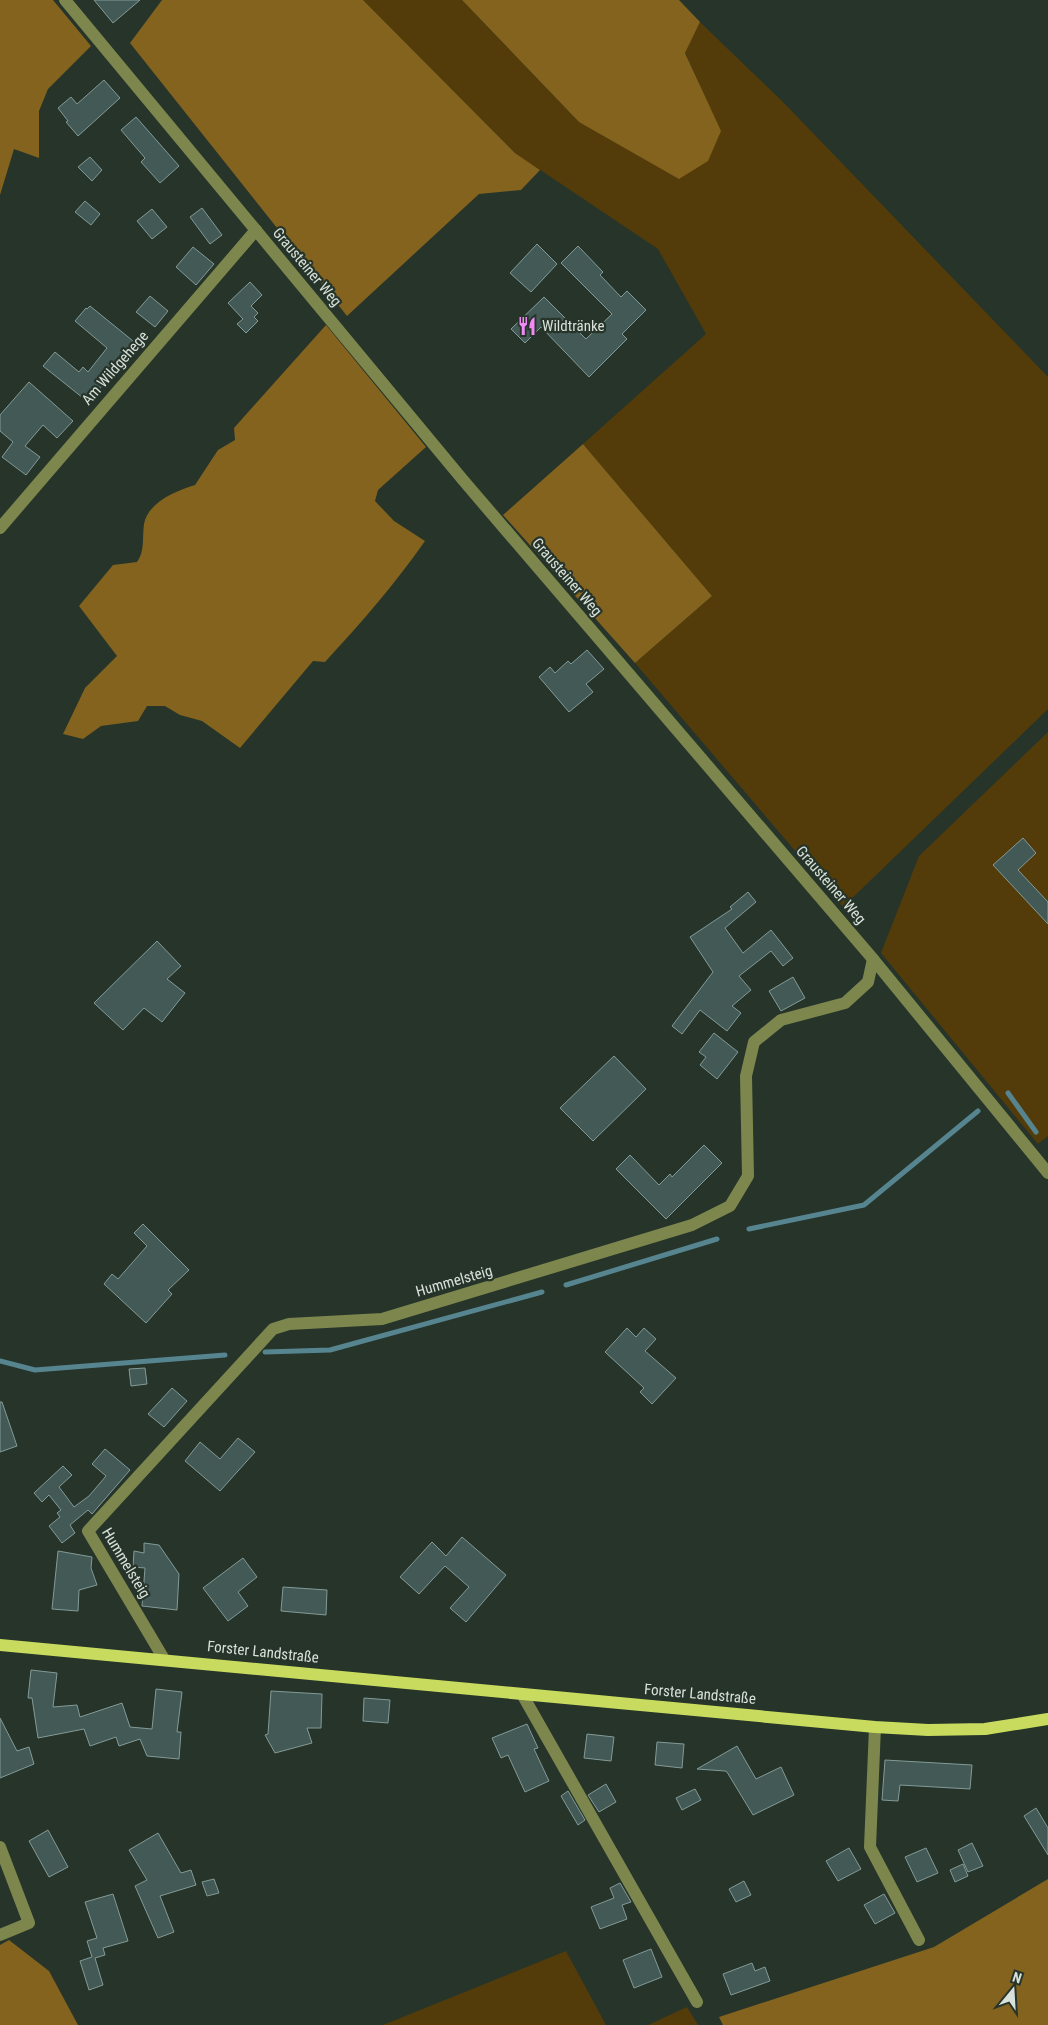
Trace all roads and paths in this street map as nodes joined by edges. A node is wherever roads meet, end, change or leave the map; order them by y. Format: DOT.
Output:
graph roads {
  1 [pos="65,0"];
  2 [pos="256,230"];
  3 [pos="0,528"];
  4 [pos="873,959"];
  5 [pos="1048,1172"];
  6 [pos="0,1645"];
  7 [pos="164,1659"];
  8 [pos="522,1694"];
  9 [pos="1048,1719"];
  10 [pos="875,1727"];
  11 [pos="0,1847"];
  12 [pos="0,1935"];
  13 [pos="919,1940"];
  14 [pos="696,2002"];
  1 -- 2 [label="street, Grausteiner Weg"];
  2 -- 3 [label="street, Am Wildgehege"];
  2 -- 4 [label="street, Grausteiner Weg"];
  4 -- 5 [label="street, Grausteiner Weg"];
  4 -- 7 [label="street, Hummelsteig"];
  6 -- 7 [label="main road, Forster Landstraße"];
  7 -- 8 [label="main road, Forster Landstraße"];
  8 -- 10 [label="main road, Forster Landstraße"];
  8 -- 14 [label="street"];
  9 -- 10 [label="main road, Forster Landstraße"];
  10 -- 13 [label="street"];
  11 -- 12 [label="street"];
}
